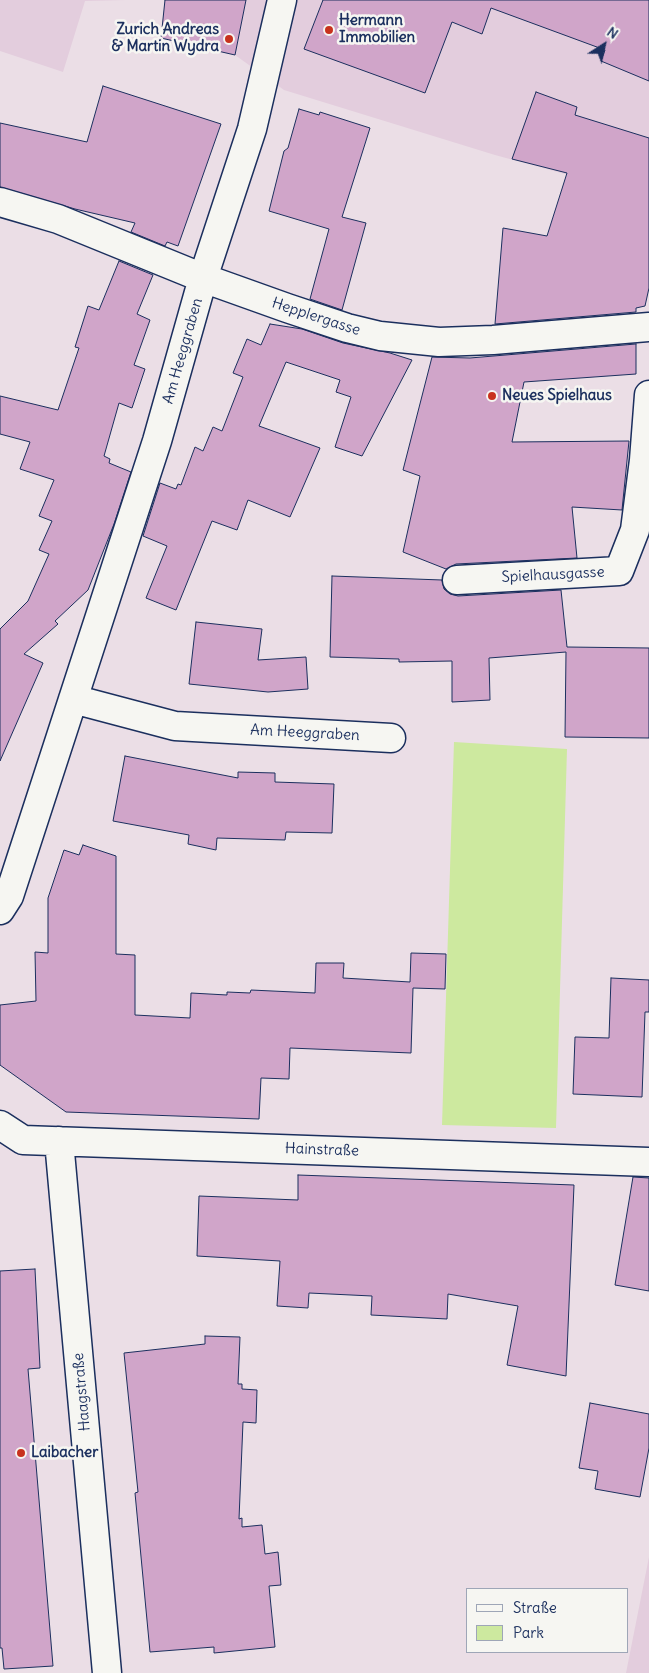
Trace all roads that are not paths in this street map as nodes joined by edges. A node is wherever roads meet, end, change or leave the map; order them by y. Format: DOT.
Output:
graph roads {
  1 [pos="282,0"];
  2 [pos="0,202"];
  3 [pos="203,278"];
  4 [pos="649,326"];
  5 [pos="649,394"];
  6 [pos="457,580"];
  7 [pos="73,698"];
  8 [pos="391,738"];
  9 [pos="0,910"];
  10 [pos="0,1125"];
  11 [pos="59,1141"];
  12 [pos="649,1162"];
  13 [pos="107,1673"];
  1 -- 3 [label="street, Am Heeggraben"];
  2 -- 3 [label="street, Hepplergasse"];
  3 -- 4 [label="street, Hepplergasse"];
  3 -- 7 [label="street, Am Heeggraben"];
  5 -- 6 [label="street, Spielhausgasse"];
  7 -- 8 [label="street, Am Heeggraben"];
  7 -- 9 [label="street, Am Heeggraben"];
  10 -- 11 [label="street, Hainstraße"];
  11 -- 12 [label="street, Hainstraße"];
  11 -- 13 [label="street, Haagstraße"];
}
